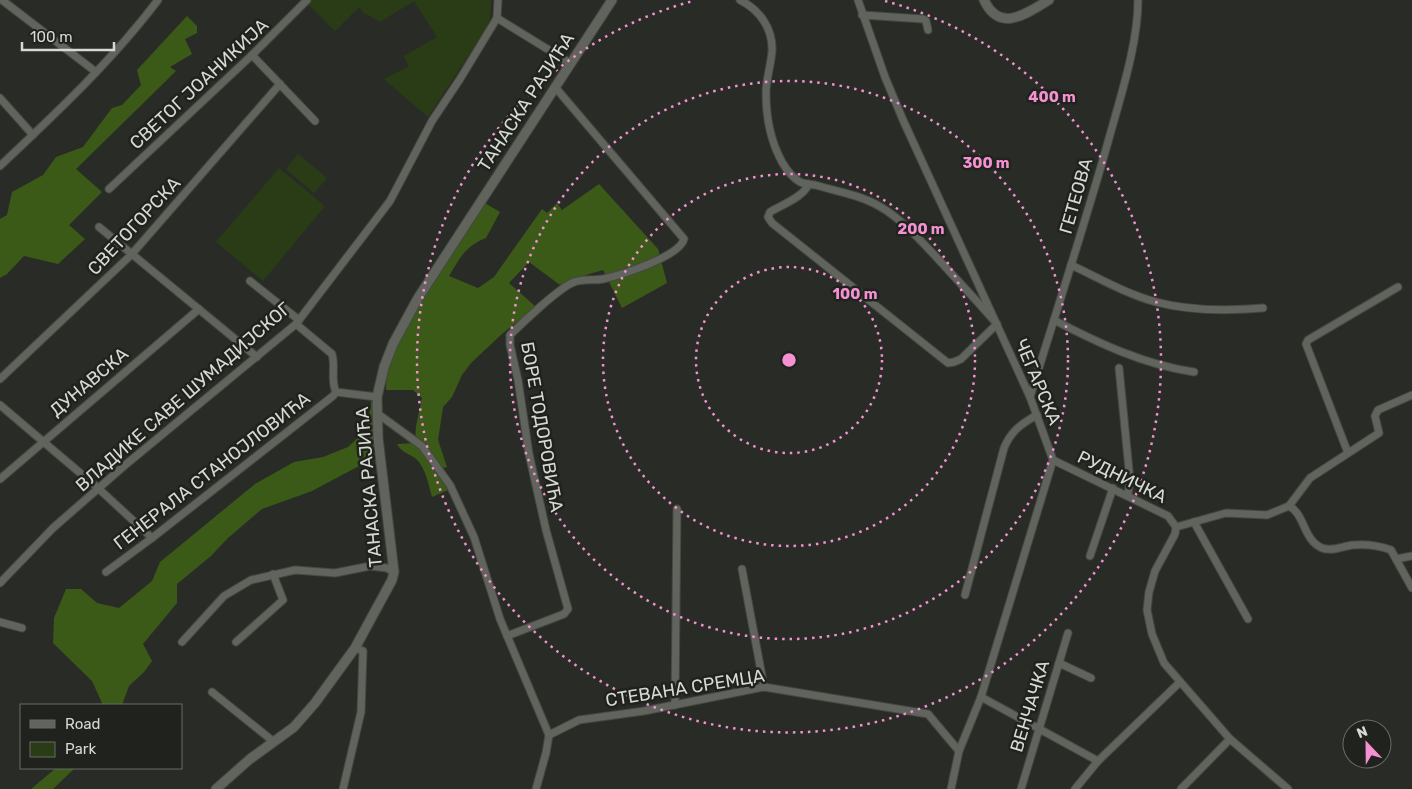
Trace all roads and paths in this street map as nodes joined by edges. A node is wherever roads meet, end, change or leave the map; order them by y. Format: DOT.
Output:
graph roads {
  1 [pos="2,0"];
  2 [pos="158,0"];
  3 [pos="308,0"];
  4 [pos="498,0"];
  5 [pos="612,0"];
  6 [pos="740,0"];
  7 [pos="858,0"];
  8 [pos="984,0"];
  9 [pos="1049,0"];
  10 [pos="1138,0"];
  11 [pos="862,15"];
  12 [pos="497,18"];
  13 [pos="928,30"];
  14 [pos="252,55"];
  15 [pos="570,63"];
  16 [pos="96,72"];
  17 [pos="280,84"];
  18 [pos="555,87"];
  19 [pos="0,98"];
  20 [pos="315,121"];
  21 [pos="33,135"];
  22 [pos="0,166"];
  23 [pos="809,184"];
  24 [pos="109,189"];
  25 [pos="99,227"];
  26 [pos="131,255"];
  27 [pos="1072,265"];
  28 [pos="250,280"];
  29 [pos="1398,287"];
  30 [pos="1262,308"];
  31 [pos="199,309"];
  32 [pos="1054,320"];
  33 [pos="298,322"];
  34 [pos="997,324"];
  35 [pos="256,357"];
  36 [pos="1119,368"];
  37 [pos="1194,372"];
  38 [pos="0,379"];
  39 [pos="336,392"];
  40 [pos="1412,395"];
  41 [pos="377,397"];
  42 [pos="1030,397"];
  43 [pos="0,405"];
  44 [pos="378,414"];
  45 [pos="1037,415"];
  46 [pos="42,442"];
  47 [pos="1348,453"];
  48 [pos="1053,460"];
  49 [pos="0,479"];
  50 [pos="1113,488"];
  51 [pos="99,489"];
  52 [pos="1128,495"];
  53 [pos="1289,506"];
  54 [pos="677,509"];
  55 [pos="1194,522"];
  56 [pos="1176,528"];
  57 [pos="152,538"];
  58 [pos="1090,556"];
  59 [pos="1412,556"];
  60 [pos="1396,559"];
  61 [pos="742,569"];
  62 [pos="106,572"];
  63 [pos="394,572"];
  64 [pos="273,574"];
  65 [pos="0,583"];
  66 [pos="1412,588"];
  67 [pos="965,595"];
  68 [pos="1248,618"];
  69 [pos="0,622"];
  70 [pos="22,628"];
  71 [pos="1068,633"];
  72 [pos="507,636"];
  73 [pos="182,642"];
  74 [pos="236,642"];
  75 [pos="355,648"];
  76 [pos="1059,663"];
  77 [pos="1091,678"];
  78 [pos="1180,682"];
  79 [pos="764,687"];
  80 [pos="212,692"];
  81 [pos="981,696"];
  82 [pos="675,705"];
  83 [pos="1039,729"];
  84 [pos="549,735"];
  85 [pos="1230,739"];
  86 [pos="274,742"];
  87 [pos="959,750"];
  88 [pos="1098,760"];
  89 [pos="216,789"];
  90 [pos="343,789"];
  91 [pos="536,789"];
  92 [pos="951,789"];
  93 [pos="1021,789"];
  94 [pos="1075,789"];
  95 [pos="1180,789"];
  96 [pos="1288,789"];
  1 -- 16 [label="street"];
  2 -- 16 [label="street"];
  3 -- 14 [label="street, СВЕТОГ ЈОАНИКИЈА"];
  4 -- 12 [label="street"];
  5 -- 15 [label="street, ТАНАСКА РАЈИЋА"];
  6 -- 23 [label="street"];
  7 -- 11 [label="street, ЧЕГАРСКА"];
  8 -- 9 [label="street"];
  10 -- 27 [label="street, ГЕТЕОВА"];
  11 -- 13 [label="street"];
  11 -- 34 [label="street, ЧЕГАРСКА"];
  12 -- 15 [label="street"];
  12 -- 33 [label="street, ВЛАДИКЕ САВЕ ШУМАДИЈСКОГ"];
  14 -- 17 [label="street"];
  14 -- 24 [label="street, СВЕТОГ ЈОАНИКИЈА"];
  15 -- 18 [label="street, ТАНАСКА РАЈИЋА"];
  16 -- 21 [label="street"];
  17 -- 20 [label="street"];
  17 -- 26 [label="street, СВЕТОГОРСКА"];
  18 -- 41 [label="street, ТАНАСКА РАЈИЋА"];
  18 -- 72 [label="street, БОРЕ ТОДОРОВИЋА"];
  19 -- 21 [label="street"];
  21 -- 22 [label="street"];
  23 -- 34 [label="street"];
  23 -- 34 [label="street"];
  25 -- 26 [label="street"];
  26 -- 31 [label="street"];
  26 -- 38 [label="street, СВЕТОГОРСКА"];
  27 -- 30 [label="street"];
  27 -- 32 [label="street, ГЕТЕОВА"];
  28 -- 33 [label="street"];
  29 -- 47 [label="street"];
  31 -- 35 [label="street"];
  31 -- 46 [label="street, ДУНАВСКА"];
  32 -- 37 [label="street"];
  32 -- 42 [label="street, ГЕТЕОВА"];
  33 -- 35 [label="street, ВЛАДИКЕ САВЕ ШУМАДИЈСКОГ"];
  33 -- 39 [label="street"];
  34 -- 42 [label="street, ЧЕГАРСКА"];
  35 -- 51 [label="street, ВЛАДИКЕ САВЕ ШУМАДИЈСКОГ"];
  36 -- 52 [label="street"];
  39 -- 41 [label="street"];
  39 -- 57 [label="street, ГЕНЕРАЛА СТАНОЈЛОВИЋА"];
  40 -- 47 [label="street"];
  41 -- 44 [label="street, ТАНАСКА РАЈИЋА"];
  42 -- 45 [label="street, ЧЕГАРСКА"];
  43 -- 46 [label="street"];
  44 -- 63 [label="street, ТАНАСКА РАЈИЋА"];
  44 -- 72 [label="street"];
  45 -- 48 [label="street, ЧЕГАРСКА"];
  45 -- 67 [label="street"];
  46 -- 49 [label="street, ДУНАВСКА"];
  46 -- 51 [label="street"];
  47 -- 53 [label="street"];
  48 -- 50 [label="street, РУДНИЧКА"];
  48 -- 81 [label="street"];
  50 -- 52 [label="street, РУДНИЧКА"];
  50 -- 58 [label="street"];
  51 -- 57 [label="street"];
  51 -- 65 [label="street, ВЛАДИКЕ САВЕ ШУМАДИЈСКОГ"];
  52 -- 56 [label="street, РУДНИЧКА"];
  53 -- 55 [label="street, РУДНИЧКА"];
  53 -- 60 [label="street"];
  54 -- 82 [label="street"];
  55 -- 56 [label="street, РУДНИЧКА"];
  55 -- 68 [label="street"];
  56 -- 78 [label="street"];
  57 -- 62 [label="street, ГЕНЕРАЛА СТАНОЈЛОВИЋА"];
  59 -- 60 [label="street"];
  60 -- 66 [label="street"];
  61 -- 79 [label="street"];
  63 -- 64 [label="street"];
  63 -- 75 [label="street, ТАНАСКА РАЈИЋА"];
  64 -- 73 [label="street"];
  64 -- 74 [label="street"];
  69 -- 70 [label="street"];
  71 -- 76 [label="street, ВЕНЧАЧКА"];
  72 -- 84 [label="street"];
  75 -- 86 [label="street, ТАНАСКА РАЈИЋА"];
  75 -- 90 [label="street"];
  76 -- 77 [label="street"];
  76 -- 83 [label="street, ВЕНЧАЧКА"];
  78 -- 85 [label="street"];
  78 -- 88 [label="street"];
  79 -- 82 [label="street, СТЕВАНА СРЕМЦА"];
  79 -- 87 [label="street, СТЕВАНА СРЕМЦА"];
  80 -- 86 [label="street"];
  81 -- 83 [label="street"];
  81 -- 87 [label="street"];
  82 -- 84 [label="street, СТЕВАНА СРЕМЦА"];
  83 -- 88 [label="street"];
  83 -- 93 [label="street, ВЕНЧАЧКА"];
  84 -- 91 [label="street"];
  85 -- 95 [label="street"];
  85 -- 96 [label="street"];
  86 -- 89 [label="street, ТАНАСКА РАЈИЋА"];
  87 -- 92 [label="street"];
  88 -- 94 [label="street"];
}
